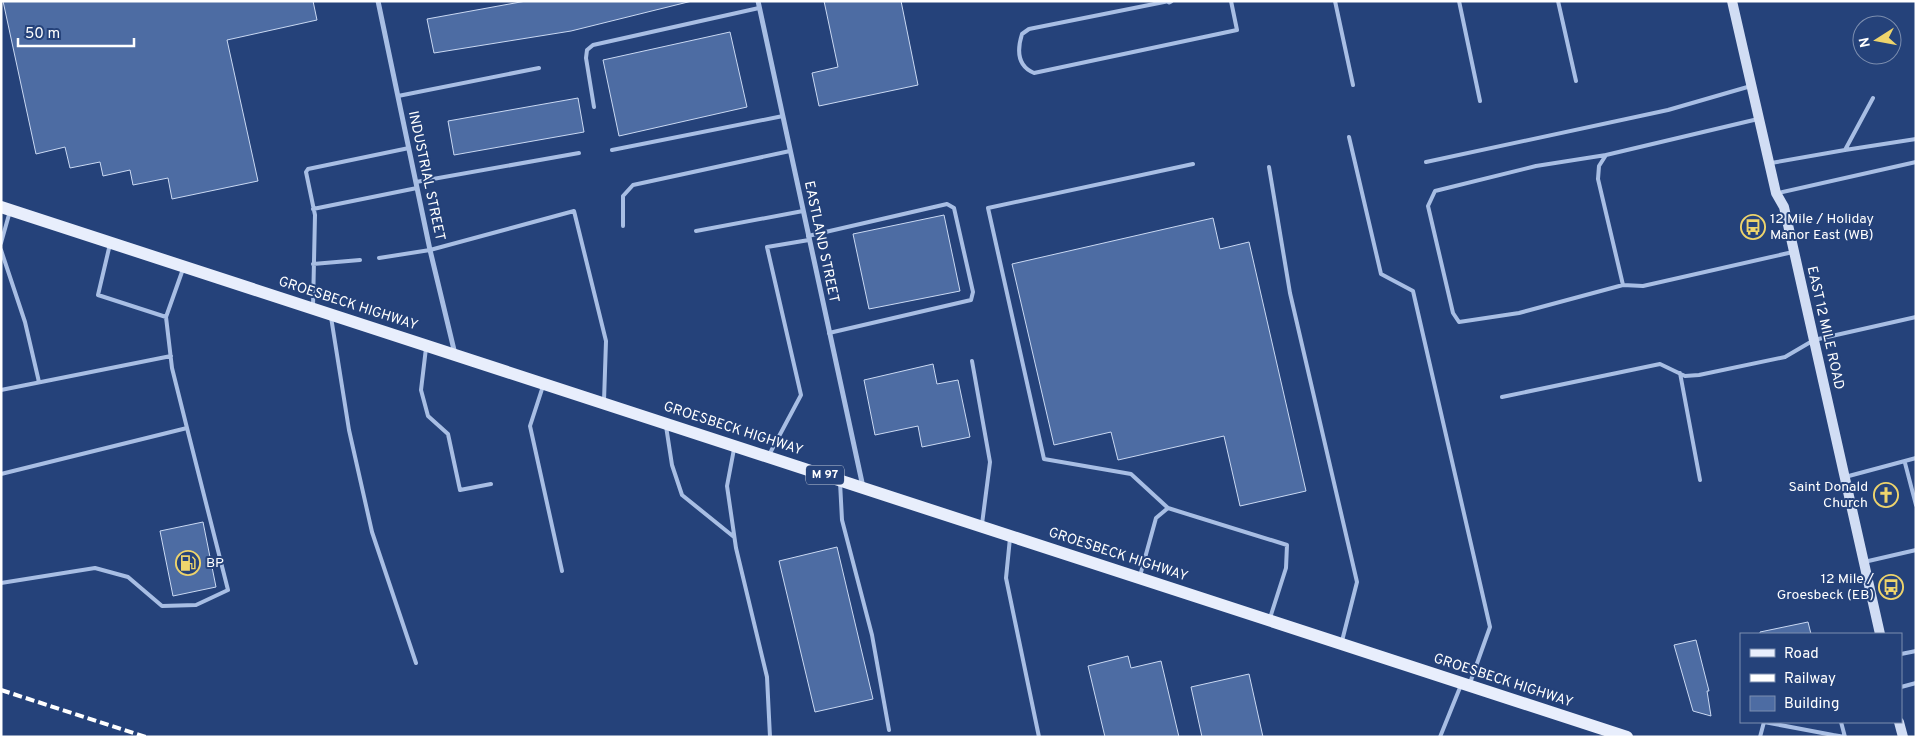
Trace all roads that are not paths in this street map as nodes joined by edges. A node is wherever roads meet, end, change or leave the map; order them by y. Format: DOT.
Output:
graph roads {
  1 [pos="378,1"];
  2 [pos="758,1"];
  3 [pos="1170,1"];
  4 [pos="1231,1"];
  5 [pos="1335,1"];
  6 [pos="1459,1"];
  7 [pos="1558,1"];
  8 [pos="1732,1"];
  9 [pos="759,8"];
  10 [pos="539,68"];
  11 [pos="1576,81"];
  12 [pos="1353,85"];
  13 [pos="1751,86"];
  14 [pos="398,96"];
  15 [pos="1873,98"];
  16 [pos="1480,101"];
  17 [pos="594,107"];
  18 [pos="782,116"];
  19 [pos="1758,118"];
  20 [pos="1349,138"];
  21 [pos="1916,139"];
  22 [pos="409,148"];
  23 [pos="612,150"];
  24 [pos="1845,150"];
  25 [pos="790,151"];
  26 [pos="579,153"];
  27 [pos="1606,155"];
  28 [pos="1426,162"];
  29 [pos="1916,162"];
  30 [pos="1193,164"];
  31 [pos="1769,164"];
  32 [pos="1268,167"];
  33 [pos="417,185"];
  34 [pos="1776,193"];
  35 [pos="6,208"];
  36 [pos="313,209"];
  37 [pos="803,211"];
  38 [pos="623,226"];
  39 [pos="696,231"];
  40 [pos="808,238"];
  41 [pos="110,242"];
  42 [pos="1,243"];
  43 [pos="1,250"];
  44 [pos="430,250"];
  45 [pos="1794,252"];
  46 [pos="379,258"];
  47 [pos="360,260"];
  48 [pos="313,264"];
  49 [pos="184,266"];
  50 [pos="1623,286"];
  51 [pos="312,308"];
  52 [pos="331,314"];
  53 [pos="166,317"];
  54 [pos="1916,317"];
  55 [pos="829,334"];
  56 [pos="1814,340"];
  57 [pos="427,345"];
  58 [pos="455,354"];
  59 [pos="170,356"];
  60 [pos="972,361"];
  61 [pos="1680,373"];
  62 [pos="39,382"];
  63 [pos="544,384"];
  64 [pos="1,390"];
  65 [pos="1502,397"];
  66 [pos="604,403"];
  67 [pos="666,423"];
  68 [pos="187,428"];
  69 [pos="734,446"];
  70 [pos="768,457"];
  71 [pos="1916,458"];
  72 [pos="1905,462"];
  73 [pos="1,474"];
  74 [pos="1844,477"];
  75 [pos="840,480"];
  76 [pos="1700,480"];
  77 [pos="491,484"];
  78 [pos="863,488"];
  79 [pos="1916,505"];
  80 [pos="1168,508"];
  81 [pos="982,526"];
  82 [pos="1011,536"];
  83 [pos="734,537"];
  84 [pos="1916,550"];
  85 [pos="1863,563"];
  86 [pos="562,571"];
  87 [pos="1139,578"];
  88 [pos="1,583"];
  89 [pos="1269,620"];
  90 [pos="1880,633"];
  91 [pos="1342,644"];
  92 [pos="1916,650"];
  93 [pos="1902,654"];
  94 [pos="416,663"];
  95 [pos="1466,684"];
  96 [pos="1916,684"];
  97 [pos="1902,687"];
  98 [pos="1764,723"];
  99 [pos="1769,723"];
  100 [pos="1841,723"];
  101 [pos="1899,723"];
  102 [pos="889,730"];
  103 [pos="1832,736"];
  104 [pos="770,737"];
  105 [pos="1039,737"];
  106 [pos="1440,737"];
  107 [pos="1627,737"];
  108 [pos="1760,737"];
  109 [pos="1845,737"];
  110 [pos="1903,737"];
  1 -- 14 [label="street, INDUSTRIAL STREET"];
  2 -- 9 [label="street, EASTLAND STREET"];
  3 -- 4 [label="lane"];
  5 -- 12 [label="lane"];
  6 -- 16 [label="lane"];
  7 -- 11 [label="lane"];
  8 -- 13 [label="main road, EAST 12 MILE ROAD"];
  9 -- 17 [label="lane"];
  9 -- 18 [label="street, EASTLAND STREET"];
  10 -- 14 [label="lane"];
  13 -- 19 [label="main road, EAST 12 MILE ROAD"];
  13 -- 28 [label="lane"];
  14 -- 22 [label="street, INDUSTRIAL STREET"];
  15 -- 24 [label="lane"];
  18 -- 23 [label="lane"];
  18 -- 25 [label="street, EASTLAND STREET"];
  19 -- 27 [label="lane"];
  19 -- 31 [label="main road, EAST 12 MILE ROAD"];
  20 -- 95 [label="lane"];
  21 -- 24 [label="lane"];
  22 -- 33 [label="street, INDUSTRIAL STREET"];
  22 -- 36 [label="lane"];
  24 -- 31 [label="lane"];
  25 -- 37 [label="street, EASTLAND STREET"];
  25 -- 38 [label="lane"];
  26 -- 33 [label="lane"];
  27 -- 50 [label="lane"];
  27 -- 50 [label="lane"];
  29 -- 34 [label="lane"];
  30 -- 80 [label="lane"];
  31 -- 34 [label="main road, EAST 12 MILE ROAD"];
  32 -- 91 [label="lane"];
  33 -- 36 [label="lane"];
  33 -- 44 [label="street, INDUSTRIAL STREET"];
  34 -- 45 [label="main road, EAST 12 MILE ROAD"];
  35 -- 41 [label="main road, GROESBECK HIGHWAY / M 97"];
  35 -- 42 [label="lane"];
  36 -- 48 [label="lane"];
  37 -- 39 [label="lane"];
  37 -- 40 [label="street, EASTLAND STREET"];
  40 -- 55 [label="street, EASTLAND STREET"];
  40 -- 55 [label="lane"];
  40 -- 70 [label="lane"];
  41 -- 49 [label="main road, GROESBECK HIGHWAY / M 97"];
  41 -- 53 [label="lane"];
  43 -- 62 [label="lane"];
  44 -- 46 [label="lane"];
  44 -- 58 [label="street, INDUSTRIAL STREET"];
  44 -- 66 [label="lane"];
  45 -- 50 [label="lane"];
  45 -- 56 [label="main road, EAST 12 MILE ROAD"];
  47 -- 48 [label="lane"];
  48 -- 51 [label="lane"];
  49 -- 51 [label="main road, GROESBECK HIGHWAY / M 97"];
  49 -- 53 [label="lane"];
  51 -- 52 [label="main road, GROESBECK HIGHWAY / M 97"];
  52 -- 57 [label="main road, GROESBECK HIGHWAY / M 97"];
  52 -- 94 [label="lane"];
  53 -- 59 [label="lane"];
  54 -- 56 [label="lane"];
  55 -- 78 [label="street, EASTLAND STREET"];
  56 -- 61 [label="lane"];
  56 -- 74 [label="main road, EAST 12 MILE ROAD"];
  57 -- 58 [label="main road, GROESBECK HIGHWAY / M 97"];
  57 -- 77 [label="lane"];
  58 -- 63 [label="main road, GROESBECK HIGHWAY / M 97"];
  59 -- 62 [label="lane"];
  59 -- 68 [label="lane"];
  60 -- 81 [label="lane"];
  61 -- 65 [label="lane"];
  61 -- 76 [label="lane"];
  62 -- 64 [label="lane"];
  63 -- 66 [label="main road, GROESBECK HIGHWAY / M 97"];
  63 -- 86 [label="lane"];
  66 -- 67 [label="main road, GROESBECK HIGHWAY / M 97"];
  67 -- 69 [label="main road, GROESBECK HIGHWAY / M 97"];
  67 -- 83 [label="lane"];
  68 -- 73 [label="lane"];
  68 -- 88 [label="lane"];
  69 -- 70 [label="main road, GROESBECK HIGHWAY / M 97"];
  69 -- 83 [label="lane"];
  70 -- 75 [label="main road, GROESBECK HIGHWAY / M 97"];
  71 -- 72 [label="lane"];
  72 -- 74 [label="lane"];
  72 -- 79 [label="lane"];
  74 -- 85 [label="main road, EAST 12 MILE ROAD"];
  75 -- 78 [label="main road, GROESBECK HIGHWAY / M 97"];
  75 -- 102 [label="lane"];
  78 -- 81 [label="main road, GROESBECK HIGHWAY / M 97"];
  80 -- 87 [label="lane"];
  80 -- 89 [label="lane"];
  81 -- 82 [label="main road, GROESBECK HIGHWAY / M 97"];
  82 -- 87 [label="main road, GROESBECK HIGHWAY / M 97"];
  82 -- 105 [label="lane"];
  83 -- 104 [label="lane"];
  84 -- 85 [label="lane"];
  85 -- 90 [label="main road, EAST 12 MILE ROAD"];
  87 -- 89 [label="main road, GROESBECK HIGHWAY / M 97"];
  89 -- 91 [label="main road, GROESBECK HIGHWAY / M 97"];
  91 -- 95 [label="main road, GROESBECK HIGHWAY / M 97"];
  92 -- 93 [label="lane"];
  95 -- 106 [label="lane"];
  95 -- 107 [label="main road, GROESBECK HIGHWAY / M 97"];
  96 -- 97 [label="lane"];
  98 -- 108 [label="lane"];
  99 -- 103 [label="lane"];
  100 -- 109 [label="lane"];
  101 -- 110 [label="main road"];
  103 -- 109 [label="lane"];
}
